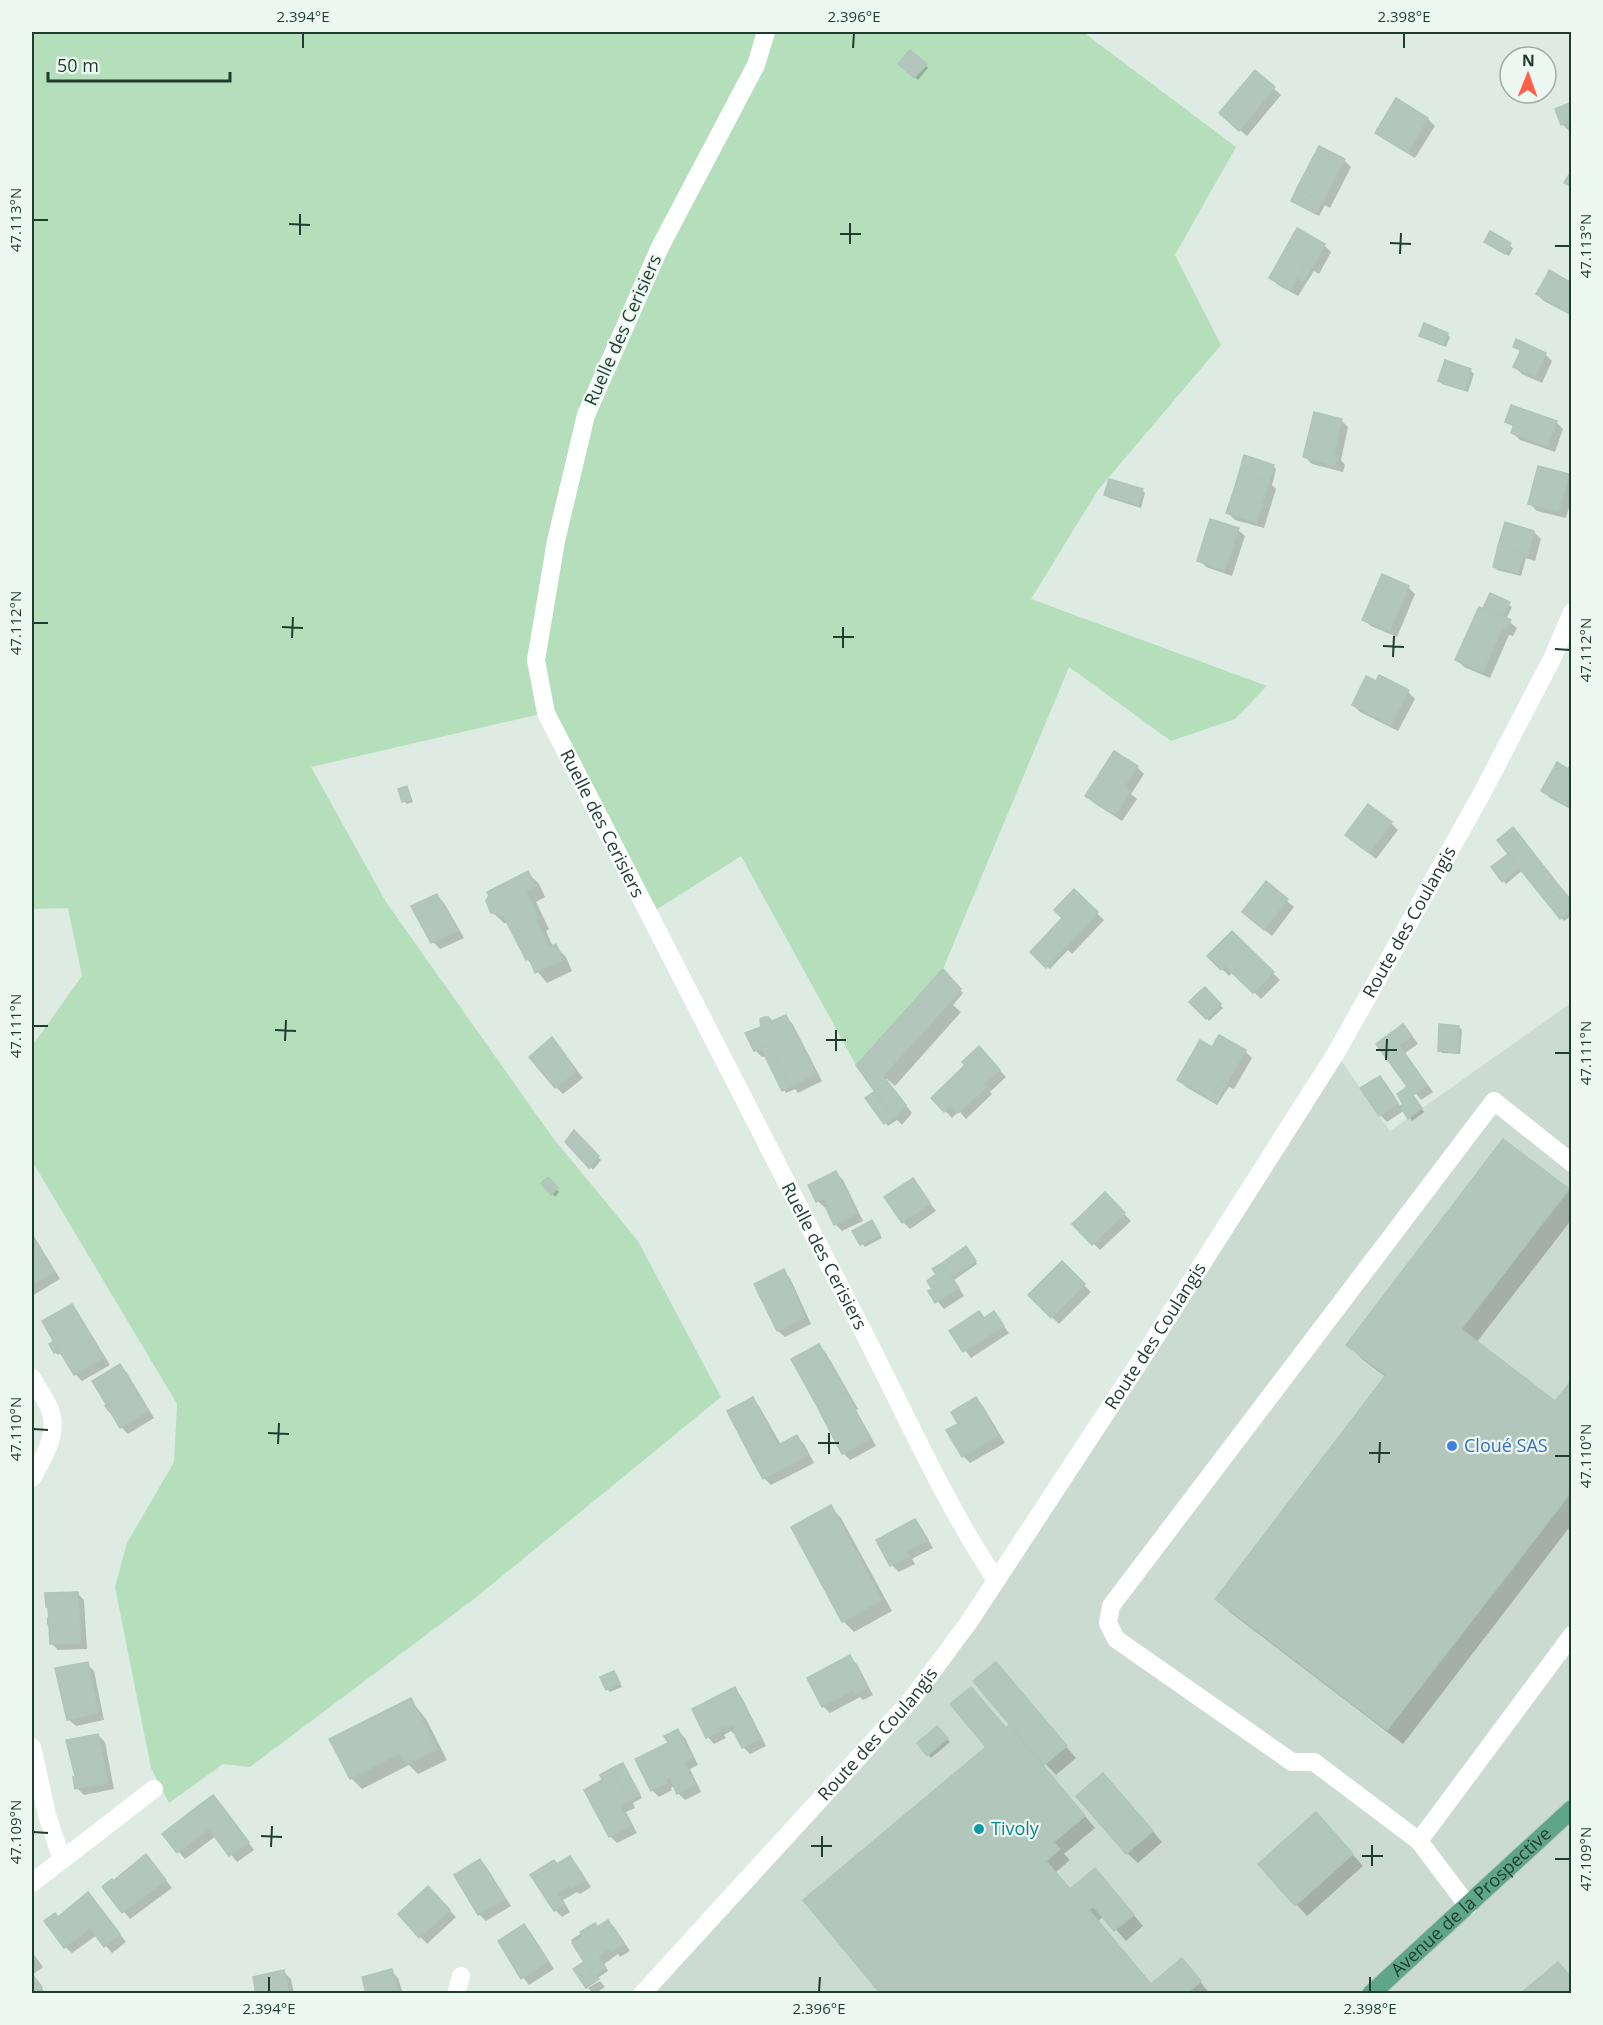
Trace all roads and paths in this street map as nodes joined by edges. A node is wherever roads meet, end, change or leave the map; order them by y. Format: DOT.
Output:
graph roads {
  1 [pos="766,32"];
  2 [pos="1572,612"];
  3 [pos="1572,1163"];
  4 [pos="32,1378"];
  5 [pos="32,1478"];
  6 [pos="996,1580"];
  7 [pos="1572,1635"];
  8 [pos="32,1747"];
  9 [pos="154,1789"];
  10 [pos="1572,1809"];
  11 [pos="1419,1841"];
  12 [pos="62,1860"];
  13 [pos="32,1883"];
  14 [pos="1468,1906"];
  15 [pos="642,1994"];
  16 [pos="1371,1994"];
  1 -- 6 [label="street, Ruelle des Cerisiers"];
  2 -- 6 [label="street, Route des Coulangis"];
  3 -- 11 [label="street"];
  4 -- 5 [label="street"];
  6 -- 15 [label="street, Route des Coulangis"];
  7 -- 11 [label="street"];
  8 -- 12 [label="street"];
  9 -- 12 [label="street"];
  10 -- 14 [label="main road, Avenue de la Prospective"];
  11 -- 14 [label="street"];
  12 -- 13 [label="street"];
  14 -- 16 [label="main road, Avenue de la Prospective"];
}
